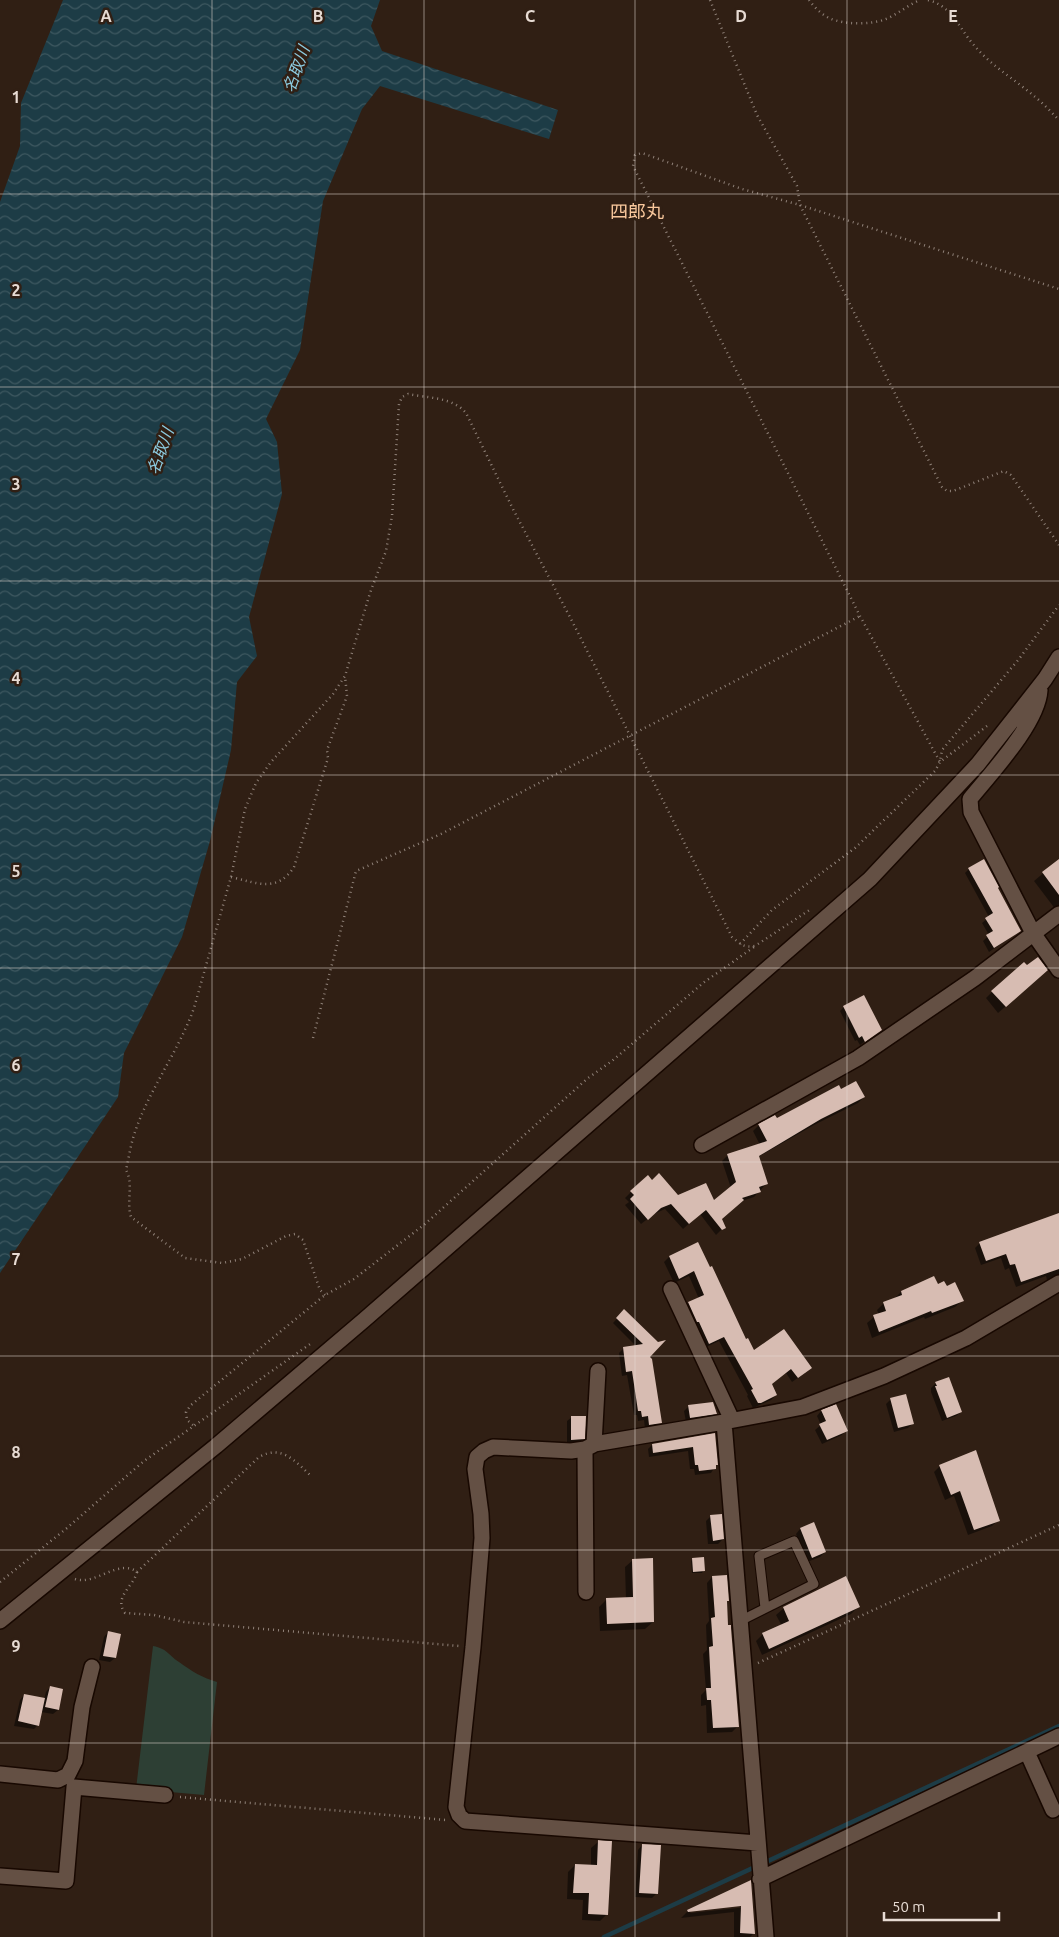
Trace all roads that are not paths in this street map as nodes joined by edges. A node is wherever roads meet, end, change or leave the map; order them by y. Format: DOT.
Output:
graph roads {
  1 [pos="1059,657"];
  2 [pos="1040,686"];
  3 [pos="1059,914"];
  4 [pos="1033,933"];
  5 [pos="1059,970"];
  6 [pos="702,1145"];
  7 [pos="1059,1283"];
  8 [pos="671,1289"];
  9 [pos="598,1371"];
  10 [pos="728,1421"];
  11 [pos="589,1446"];
  12 [pos="586,1592"];
  13 [pos="765,1608"];
  14 [pos="740,1621"];
  15 [pos="0,1622"];
  16 [pos="92,1667"];
  17 [pos="1059,1736"];
  18 [pos="1027,1752"];
  19 [pos="0,1774"];
  20 [pos="165,1796"];
  21 [pos="1053,1810"];
  22 [pos="758,1849"];
  23 [pos="760,1875"];
  24 [pos="0,1876"];
  25 [pos="766,1937"];
  1 -- 2 [label="street"];
  2 -- 4 [label="street"];
  2 -- 15 [label="street"];
  3 -- 4 [label="street"];
  4 -- 5 [label="street"];
  4 -- 6 [label="street"];
  7 -- 10 [label="street"];
  8 -- 10 [label="street"];
  9 -- 11 [label="street"];
  10 -- 11 [label="street"];
  10 -- 14 [label="street"];
  11 -- 12 [label="street"];
  11 -- 22 [label="street"];
  13 -- 13 [label="lane"];
  13 -- 14 [label="lane"];
  14 -- 22 [label="street"];
  16 -- 19 [label="street"];
  17 -- 18 [label="street"];
  18 -- 21 [label="street"];
  18 -- 23 [label="street"];
  20 -- 24 [label="street"];
  22 -- 23 [label="street"];
  23 -- 25 [label="street"];
}
